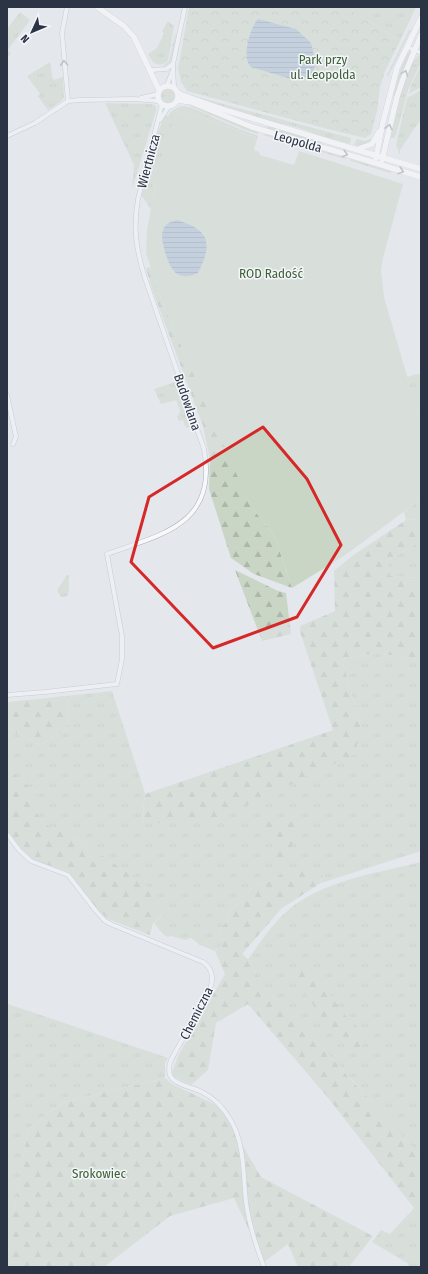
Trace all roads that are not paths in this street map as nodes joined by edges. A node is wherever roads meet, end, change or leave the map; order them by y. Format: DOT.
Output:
graph roads {
  1 [pos="67,7"];
  2 [pos="98,7"];
  3 [pos="185,7"];
  4 [pos="421,18"];
  5 [pos="421,35"];
  6 [pos="408,44"];
  7 [pos="417,47"];
  8 [pos="421,54"];
  9 [pos="173,66"];
  10 [pos="150,68"];
  11 [pos="162,89"];
  12 [pos="175,90"];
  13 [pos="133,99"];
  14 [pos="177,100"];
  15 [pos="68,101"];
  16 [pos="160,103"];
  17 [pos="169,106"];
  18 [pos="264,122"];
  19 [pos="383,122"];
  20 [pos="158,124"];
  21 [pos="262,130"];
  22 [pos="7,136"];
  23 [pos="358,149"];
  24 [pos="380,156"];
  25 [pos="378,164"];
  26 [pos="421,169"];
  27 [pos="421,178"];
  28 [pos="138,198"];
  29 [pos="7,396"];
  30 [pos="13,444"];
  31 [pos="7,695"];
  32 [pos="7,834"];
  33 [pos="264,1267"];
  15 -- 1 [label="street, one-way"];
  2 -- 10 [label="street"];
  3 -- 9 [label="street"];
  4 -- 6 [label="street"];
  5 -- 7 [label="street"];
  6 -- 7 [label="street"];
  6 -- 19 [label="street"];
  7 -- 8 [label="street"];
  24 -- 7 [label="street, one-way"];
  9 -- 10 [label="street"];
  9 -- 11 [label="street"];
  9 -- 12 [label="street"];
  10 -- 11 [label="street"];
  11 -- 12 [label="street"];
  11 -- 13 [label="street"];
  11 -- 16 [label="street"];
  12 -- 14 [label="street"];
  12 -- 18 [label="street, Leopolda"];
  13 -- 15 [label="street"];
  13 -- 16 [label="street"];
  14 -- 17 [label="street"];
  14 -- 21 [label="street, Leopolda"];
  15 -- 22 [label="street"];
  16 -- 17 [label="street"];
  16 -- 20 [label="street, Wiertnicza"];
  17 -- 20 [label="street, Wiertnicza"];
  18 -- 21 [label="street"];
  18 -- 23 [label="street, Leopolda"];
  19 -- 23 [label="street"];
  19 -- 24 [label="street"];
  20 -- 28 [label="street, Wiertnicza"];
  21 -- 25 [label="street, Leopolda, one-way"];
  23 -- 24 [label="street, Leopolda"];
  24 -- 25 [label="street"];
  24 -- 26 [label="street, Leopolda"];
  25 -- 27 [label="street, Leopolda, one-way"];
  28 -- 31 [label="street, Budowlana"];
  29 -- 30 [label="street"];
  32 -- 33 [label="street, Chemiczna"];
}
